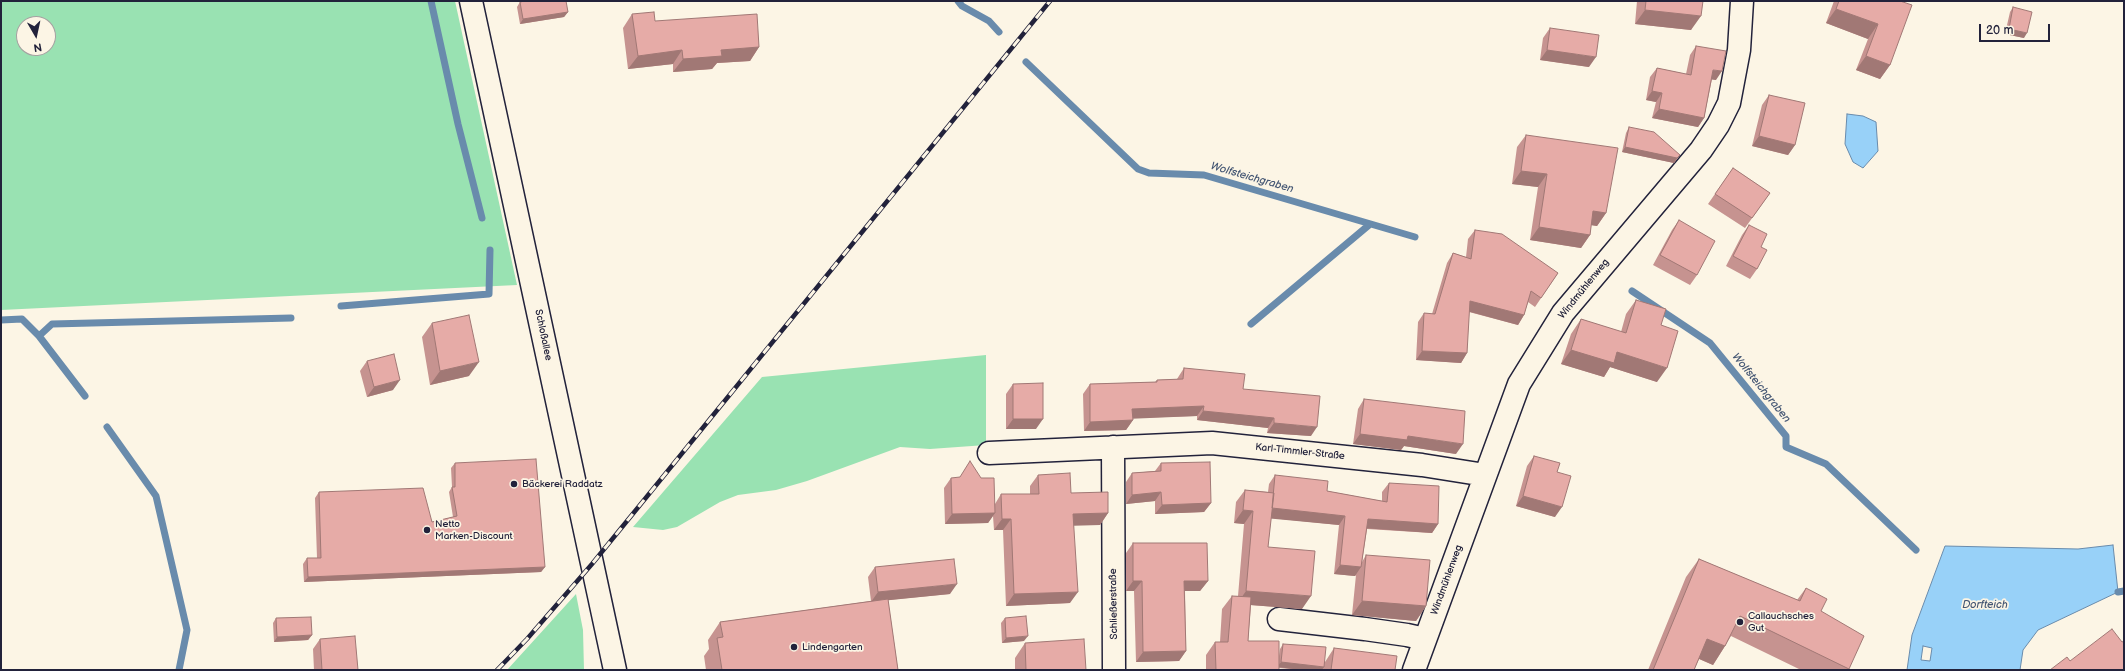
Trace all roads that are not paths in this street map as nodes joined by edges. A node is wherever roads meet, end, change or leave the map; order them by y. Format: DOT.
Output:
graph roads {
  1 [pos="471,1"];
  2 [pos="1742,1"];
  3 [pos="1113,447"];
  4 [pos="989,453"];
  5 [pos="1485,475"];
  6 [pos="1279,619"];
  7 [pos="1425,640"];
  8 [pos="614,670"];
  9 [pos="1114,670"];
  10 [pos="1414,670"];
  1 -- 8 [label="street, Schloßallee"];
  2 -- 5 [label="street, Windmühlenweg"];
  3 -- 4 [label="street, Karl-Timmler-Straße"];
  3 -- 5 [label="street, Karl-Timmler-Straße"];
  3 -- 9 [label="street, Schließerstraße"];
  5 -- 7 [label="street, Windmühlenweg"];
  6 -- 7 [label="street"];
  7 -- 10 [label="street, Windmühlenweg"];
}
